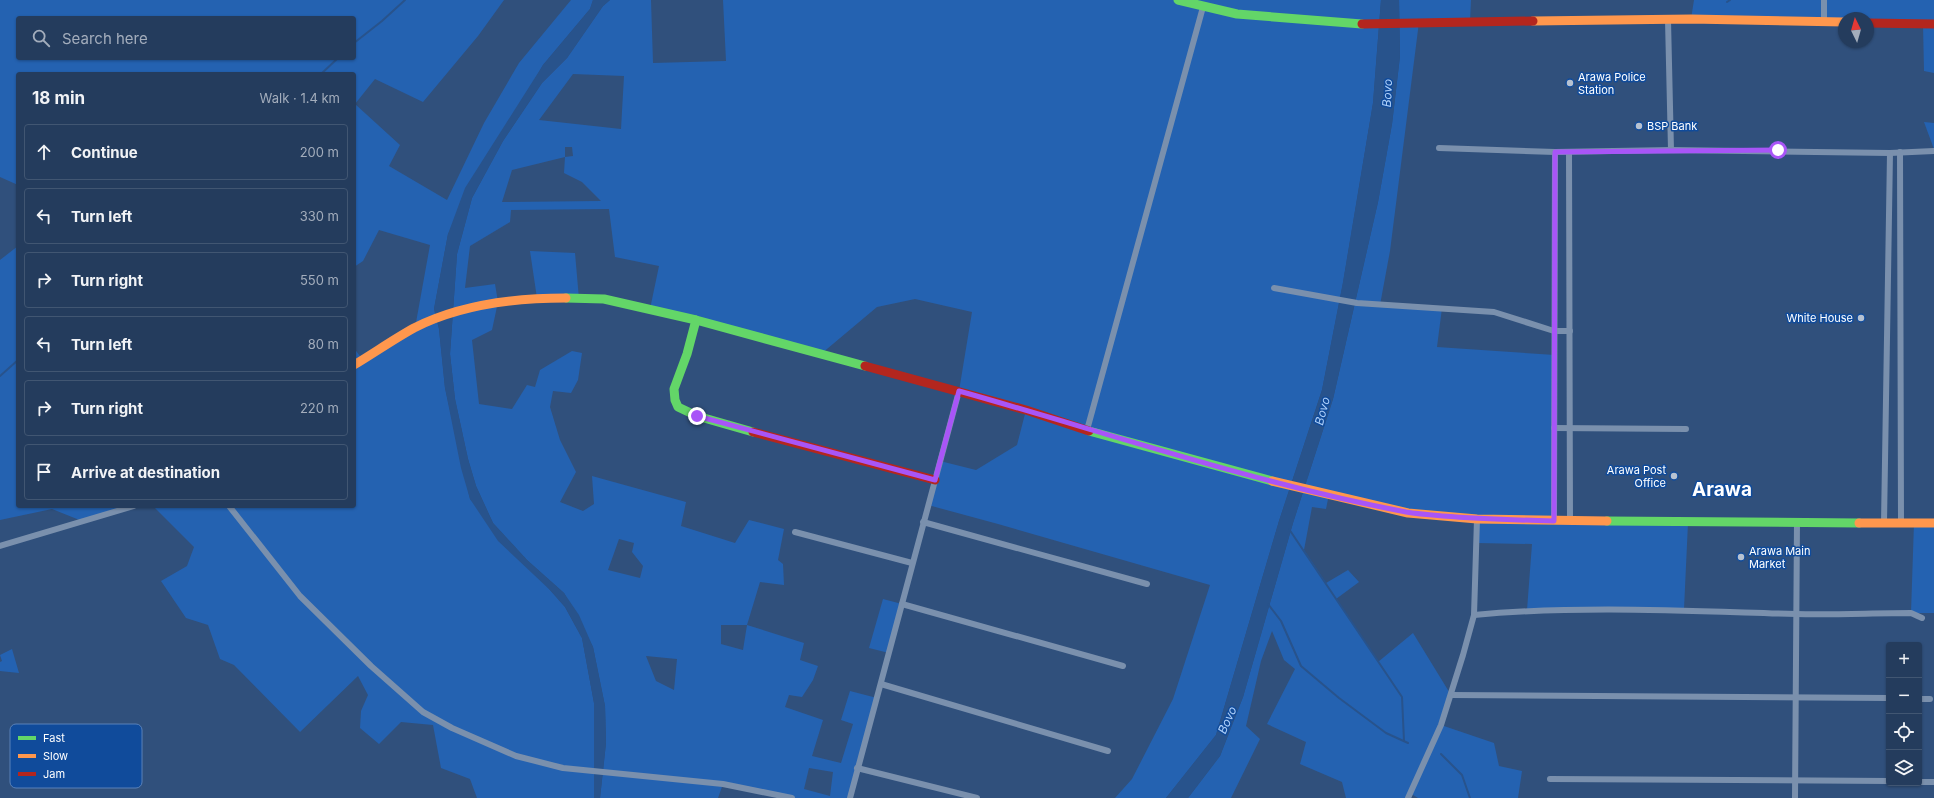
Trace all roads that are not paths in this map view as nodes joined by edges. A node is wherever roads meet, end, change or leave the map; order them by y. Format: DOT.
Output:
graph roads {
  1 [pos="1178,0"];
  2 [pos="1824,0"];
  3 [pos="1203,7"];
  4 [pos="1668,20"];
  5 [pos="1824,22"];
  6 [pos="1838,22"];
  7 [pos="1874,23"];
  8 [pos="1934,24"];
  9 [pos="1439,148"];
  10 [pos="1671,150"];
  11 [pos="1555,152"];
  12 [pos="1569,152"];
  13 [pos="1900,152"];
  14 [pos="1934,152"];
  15 [pos="1890,153"];
  16 [pos="1274,288"];
  17 [pos="696,320"];
  18 [pos="1554,331"];
  19 [pos="1570,331"];
  20 [pos="356,364"];
  21 [pos="959,391"];
  22 [pos="1554,428"];
  23 [pos="1570,428"];
  24 [pos="1087,430"];
  25 [pos="1686,430"];
  26 [pos="935,480"];
  27 [pos="127,508"];
  28 [pos="231,508"];
  29 [pos="1477,519"];
  30 [pos="1554,521"];
  31 [pos="1570,521"];
  32 [pos="923,522"];
  33 [pos="1797,522"];
  34 [pos="1901,522"];
  35 [pos="1884,523"];
  36 [pos="1934,523"];
  37 [pos="795,532"];
  38 [pos="0,546"];
  39 [pos="912,563"];
  40 [pos="1146,584"];
  41 [pos="902,604"];
  42 [pos="1797,614"];
  43 [pos="1474,615"];
  44 [pos="1922,618"];
  45 [pos="1123,666"];
  46 [pos="881,684"];
  47 [pos="1451,695"];
  48 [pos="1796,697"];
  49 [pos="1886,698"];
  50 [pos="1922,699"];
  51 [pos="1930,699"];
  52 [pos="1108,751"];
  53 [pos="857,768"];
  54 [pos="1550,779"];
  55 [pos="1796,781"];
  56 [pos="1886,781"];
  57 [pos="1922,782"];
  58 [pos="1934,782"];
  59 [pos="792,798"];
  60 [pos="850,798"];
  61 [pos="977,798"];
  62 [pos="1408,798"];
  63 [pos="1795,798"];
  1 -- 3 [label="street"];
  2 -- 5 [label="street"];
  3 -- 4 [label="street"];
  3 -- 24 [label="street"];
  4 -- 5 [label="street"];
  4 -- 10 [label="street"];
  5 -- 6 [label="street"];
  7 -- 8 [label="street"];
  9 -- 11 [label="street"];
  10 -- 12 [label="street"];
  10 -- 15 [label="street"];
  11 -- 12 [label="street"];
  11 -- 18 [label="street"];
  12 -- 19 [label="street"];
  13 -- 14 [label="street"];
  13 -- 15 [label="street"];
  13 -- 34 [label="street"];
  15 -- 35 [label="street"];
  16 -- 18 [label="street"];
  17 -- 20 [label="street"];
  17 -- 21 [label="street"];
  17 -- 26 [label="street"];
  18 -- 19 [label="street"];
  18 -- 22 [label="street"];
  19 -- 23 [label="street"];
  21 -- 24 [label="street"];
  21 -- 26 [label="street"];
  22 -- 23 [label="street"];
  22 -- 30 [label="street"];
  23 -- 25 [label="street"];
  23 -- 31 [label="street"];
  24 -- 29 [label="street"];
  26 -- 32 [label="street"];
  27 -- 38 [label="street"];
  28 -- 59 [label="street"];
  29 -- 30 [label="street"];
  29 -- 43 [label="street"];
  30 -- 31 [label="street"];
  31 -- 33 [label="street"];
  32 -- 39 [label="street"];
  32 -- 40 [label="street"];
  33 -- 35 [label="street"];
  33 -- 42 [label="street"];
  34 -- 35 [label="street"];
  34 -- 36 [label="street"];
  37 -- 39 [label="street"];
  39 -- 41 [label="street"];
  41 -- 45 [label="street"];
  41 -- 46 [label="street"];
  42 -- 43 [label="street"];
  42 -- 44 [label="street"];
  42 -- 48 [label="street"];
  43 -- 47 [label="street"];
  46 -- 52 [label="street"];
  46 -- 53 [label="street"];
  47 -- 48 [label="street"];
  47 -- 62 [label="street"];
  48 -- 49 [label="street"];
  48 -- 55 [label="street"];
  50 -- 51 [label="street"];
  53 -- 60 [label="street"];
  53 -- 61 [label="street"];
  54 -- 55 [label="street"];
  55 -- 56 [label="street"];
  55 -- 63 [label="street"];
  57 -- 58 [label="street"];
}
